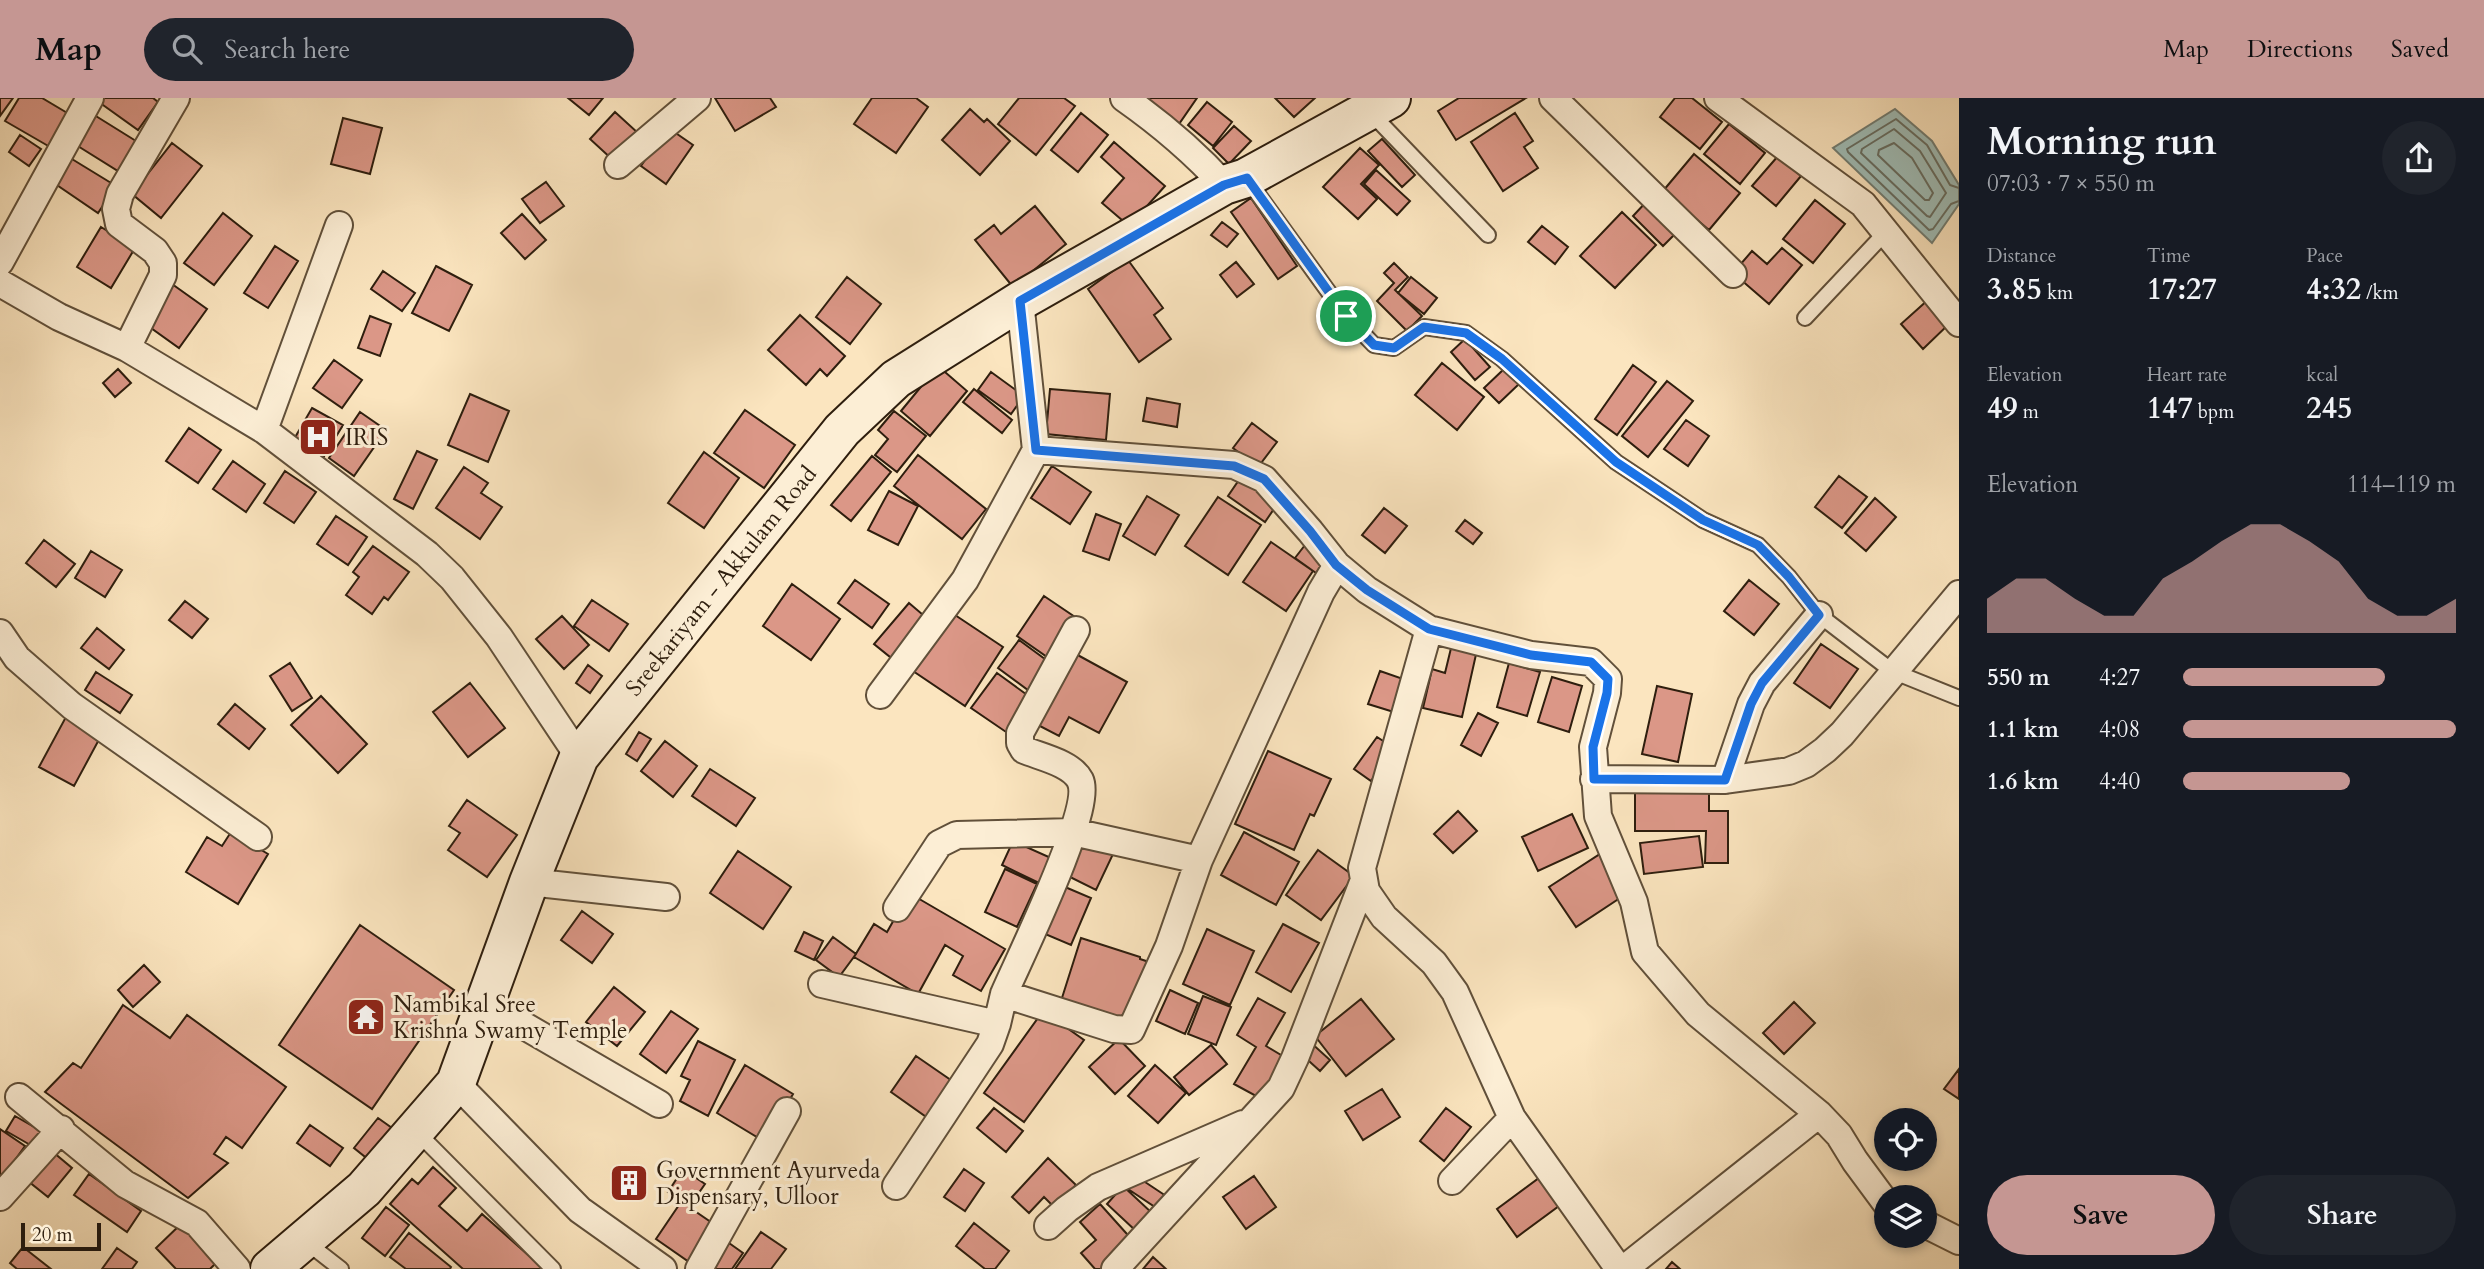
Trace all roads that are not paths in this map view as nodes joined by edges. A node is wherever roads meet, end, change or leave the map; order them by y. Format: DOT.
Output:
graph roads {
  1 [pos="90,98"];
  2 [pos="176,98"];
  3 [pos="697,98"];
  4 [pos="1124,98"];
  5 [pos="1553,98"];
  6 [pos="1718,98"];
  7 [pos="1380,104"];
  8 [pos="618,165"];
  9 [pos="1235,181"];
  10 [pos="339,225"];
  11 [pos="1886,232"];
  12 [pos="1488,235"];
  13 [pos="0,262"];
  14 [pos="1733,274"];
  15 [pos="0,283"];
  16 [pos="1020,301"];
  17 [pos="1805,318"];
  18 [pos="1959,323"];
  19 [pos="127,348"];
  20 [pos="264,430"];
  21 [pos="1036,450"];
  22 [pos="1336,565"];
  23 [pos="1959,594"];
  24 [pos="1819,615"];
  25 [pos="1429,629"];
  26 [pos="1076,630"];
  27 [pos="0,633"];
  28 [pos="1892,671"];
  29 [pos="880,695"];
  30 [pos="1959,698"];
  31 [pos="579,757"];
  32 [pos="1594,779"];
  33 [pos="1725,780"];
  34 [pos="1073,832"];
  35 [pos="258,837"];
  36 [pos="1199,860"];
  37 [pos="1364,880"];
  38 [pos="529,882"];
  39 [pos="666,897"];
  40 [pos="897,908"];
  41 [pos="822,984"];
  42 [pos="1004,994"];
  43 [pos="485,1003"];
  44 [pos="997,1024"];
  45 [pos="456,1083"];
  46 [pos="19,1097"];
  47 [pos="659,1104"];
  48 [pos="787,1111"];
  49 [pos="1819,1114"];
  50 [pos="1513,1118"];
  51 [pos="1251,1121"];
  52 [pos="61,1129"];
  53 [pos="415,1130"];
  54 [pos="1452,1181"];
  55 [pos="896,1186"];
  56 [pos="1874,1187"];
  57 [pos="0,1196"];
  58 [pos="1048,1226"];
  59 [pos="1937,1230"];
  60 [pos="304,1240"];
  61 [pos="1959,1241"];
  62 [pos="1629,1267"];
  63 [pos="237,1269"];
  64 [pos="271,1269"];
  65 [pos="341,1269"];
  66 [pos="553,1269"];
  67 [pos="663,1269"];
  68 [pos="699,1269"];
  69 [pos="1115,1269"];
  1 -- 13 [label="street"];
  2 -- 19 [label="street"];
  3 -- 8 [label="street"];
  4 -- 9 [label="street"];
  5 -- 14 [label="street"];
  6 -- 11 [label="street"];
  7 -- 9 [label="main road, Sreekariyam - Akkulam Road"];
  7 -- 12 [label="lane"];
  9 -- 16 [label="main road, Sreekariyam - Akkulam Road"];
  9 -- 24 [label="lane"];
  10 -- 20 [label="street"];
  11 -- 17 [label="lane"];
  11 -- 18 [label="street"];
  15 -- 19 [label="street"];
  16 -- 21 [label="street"];
  16 -- 31 [label="main road, Sreekariyam - Akkulam Road"];
  19 -- 20 [label="street"];
  20 -- 31 [label="street"];
  21 -- 22 [label="street"];
  21 -- 29 [label="street"];
  22 -- 25 [label="street"];
  22 -- 36 [label="street"];
  23 -- 28 [label="street"];
  24 -- 28 [label="lane"];
  24 -- 33 [label="street"];
  25 -- 32 [label="street"];
  25 -- 37 [label="street"];
  26 -- 34 [label="street"];
  27 -- 35 [label="street"];
  28 -- 30 [label="lane"];
  28 -- 33 [label="street"];
  31 -- 38 [label="main road, Sreekariyam - Akkulam Road"];
  32 -- 33 [label="street"];
  32 -- 49 [label="street"];
  34 -- 36 [label="street"];
  34 -- 40 [label="street"];
  34 -- 42 [label="street"];
  36 -- 42 [label="street"];
  37 -- 50 [label="street"];
  37 -- 51 [label="street"];
  38 -- 39 [label="street"];
  38 -- 43 [label="main road, Sreekariyam - Akkulam Road"];
  41 -- 44 [label="street"];
  42 -- 44 [label="street"];
  43 -- 45 [label="main road, Sreekariyam - Akkulam Road"];
  43 -- 47 [label="street"];
  44 -- 55 [label="street"];
  45 -- 53 [label="main road, Sreekariyam - Akkulam Road"];
  45 -- 67 [label="street"];
  46 -- 52 [label="street"];
  48 -- 68 [label="street"];
  49 -- 56 [label="street"];
  49 -- 62 [label="street"];
  50 -- 54 [label="street"];
  50 -- 62 [label="street"];
  51 -- 58 [label="street"];
  51 -- 69 [label="street"];
  52 -- 57 [label="street"];
  52 -- 63 [label="street"];
  53 -- 60 [label="main road, Sreekariyam - Akkulam Road"];
  53 -- 66 [label="lane"];
  59 -- 61 [label="street"];
  60 -- 64 [label="main road, Sreekariyam - Akkulam Road"];
  60 -- 65 [label="lane"];
}
